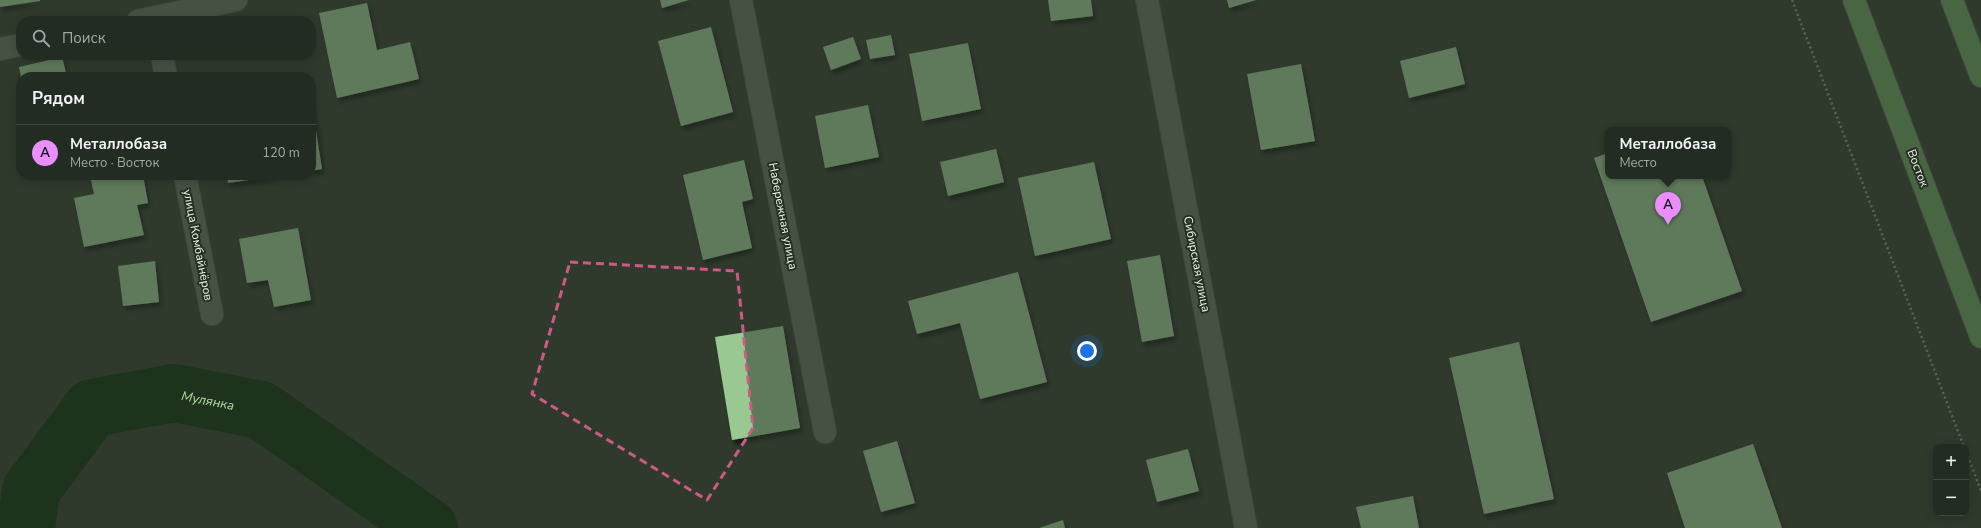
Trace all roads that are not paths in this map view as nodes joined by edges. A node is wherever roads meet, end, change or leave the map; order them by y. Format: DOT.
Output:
graph roads {
  1 [pos="236,0"];
  2 [pos="741,0"];
  3 [pos="1147,0"];
  4 [pos="1854,0"];
  5 [pos="1952,0"];
  6 [pos="167,16"];
  7 [pos="16,46"];
  8 [pos="0,49"];
  9 [pos="163,60"];
  10 [pos="165,72"];
  11 [pos="1981,76"];
  12 [pos="186,180"];
  13 [pos="212,314"];
  14 [pos="1981,337"];
  15 [pos="825,432"];
  16 [pos="1246,528"];
  1 -- 6 [label="street"];
  2 -- 15 [label="street, Набережная улица"];
  3 -- 16 [label="street, Сибирская улица"];
  4 -- 14 [label="highway, Восток"];
  5 -- 11 [label="highway"];
  7 -- 8 [label="street"];
  9 -- 10 [label="street"];
  12 -- 13 [label="street, улица Комбайнёров"];
}
